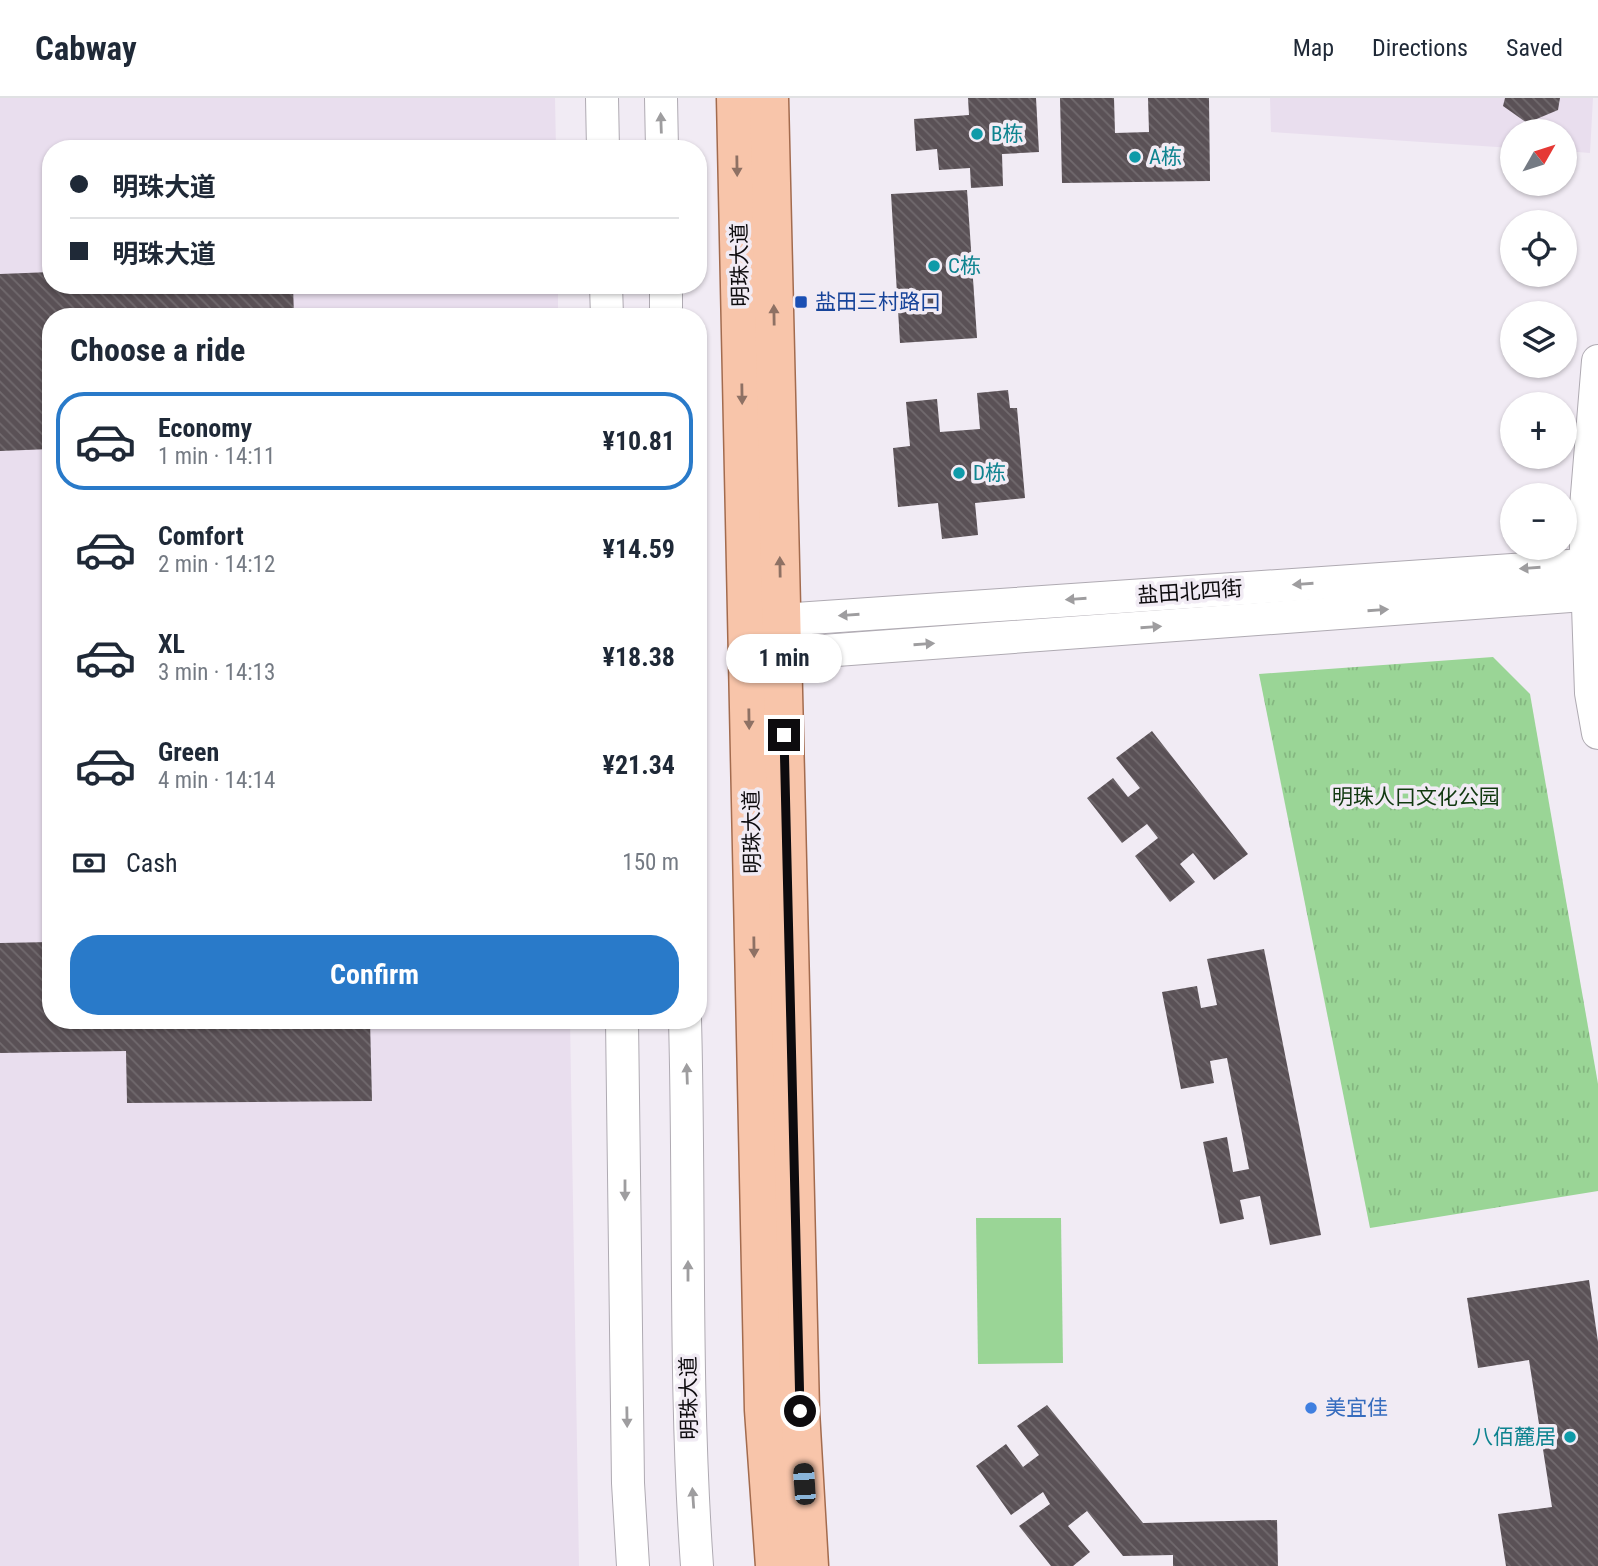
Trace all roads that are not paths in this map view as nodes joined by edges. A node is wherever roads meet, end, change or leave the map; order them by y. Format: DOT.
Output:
graph roads {
  1 [pos="602,98"];
  2 [pos="661,98"];
  3 [pos="736,98"];
  4 [pos="769,98"];
  5 [pos="603,140"];
  6 [pos="662,140"];
  7 [pos="1598,362"];
  8 [pos="1592,579"];
  9 [pos="782,637"];
  10 [pos="1598,733"];
  11 [pos="622,1029"];
  12 [pos="685,1029"];
  13 [pos="633,1566"];
  14 [pos="698,1566"];
  15 [pos="775,1566"];
  16 [pos="809,1566"];
  1 -- 5 [label="street"];
  6 -- 2 [label="street, one-way"];
  3 -- 15 [label="main road, 明珠大道, one-way"];
  9 -- 4 [label="main road, 明珠大道, one-way"];
  7 -- 8 [label="street"];
  8 -- 9 [label="street, 盐田北四街"];
  8 -- 10 [label="street"];
  9 -- 16 [label="main road, 明珠大道"];
  11 -- 13 [label="street, one-way"];
  14 -- 12 [label="street, 明珠大道, one-way"];
}
